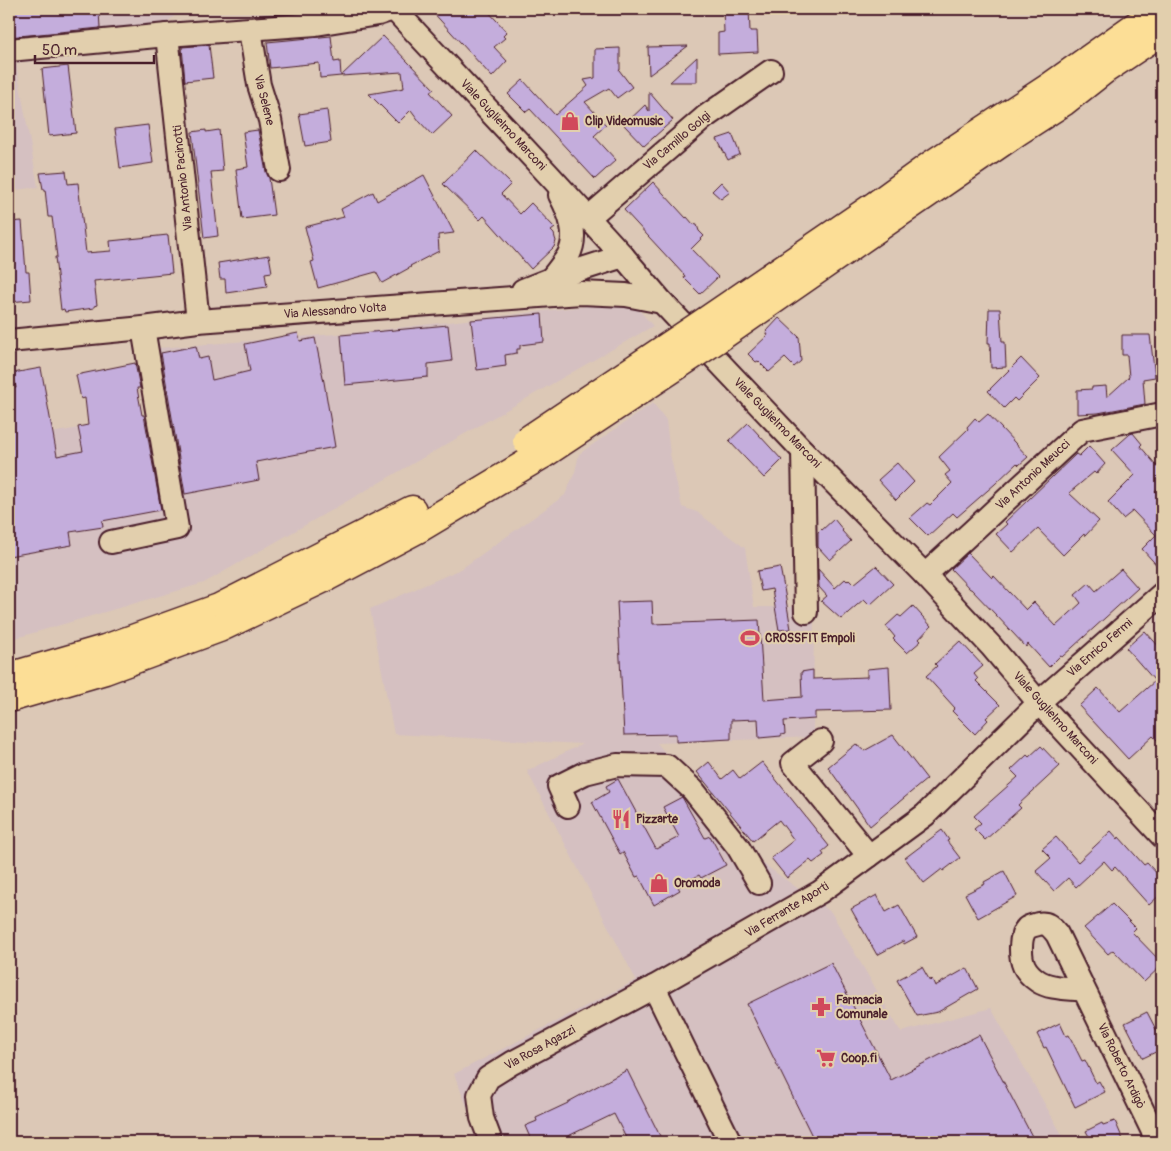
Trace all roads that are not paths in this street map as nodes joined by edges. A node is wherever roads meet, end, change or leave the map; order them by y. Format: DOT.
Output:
graph roads {
  1 [pos="394,9"];
  2 [pos="1160,9"];
  3 [pos="217,18"];
  4 [pos="250,30"];
  5 [pos="1162,31"];
  6 [pos="178,35"];
  7 [pos="9,50"];
  8 [pos="771,71"];
  9 [pos="279,170"];
  10 [pos="549,174"];
  11 [pos="886,210"];
  12 [pos="588,218"];
  13 [pos="623,256"];
  14 [pos="551,279"];
  15 [pos="581,293"];
  16 [pos="503,298"];
  17 [pos="662,302"];
  18 [pos="198,321"];
  19 [pos="143,328"];
  20 [pos="9,341"];
  21 [pos="1162,414"];
  22 [pos="803,450"];
  23 [pos="111,542"];
  24 [pos="925,575"];
  25 [pos="1158,605"];
  26 [pos="806,612"];
  27 [pos="12,692"];
  28 [pos="1039,703"];
  29 [pos="821,741"];
  30 [pos="568,806"];
  31 [pos="1162,836"];
  32 [pos="869,856"];
  33 [pos="759,883"];
  34 [pos="654,987"];
  35 [pos="1084,990"];
  36 [pos="491,1142"];
  37 [pos="730,1142"];
  38 [pos="1158,1142"];
  1 -- 4 [label="street"];
  1 -- 10 [label="street, Viale Guglielmo Marconi"];
  2 -- 11 [label="highway"];
  3 -- 6 [label="street"];
  4 -- 6 [label="street"];
  4 -- 9 [label="street, Via Selene"];
  5 -- 11 [label="highway"];
  6 -- 7 [label="street"];
  6 -- 18 [label="street, Via Antonio Pacinotti"];
  8 -- 12 [label="street, Via Camillo Golgi"];
  10 -- 12 [label="street, Viale Guglielmo Marconi"];
  10 -- 14 [label="street"];
  11 -- 27 [label="highway, bridge"];
  12 -- 13 [label="street, Viale Guglielmo Marconi"];
  13 -- 14 [label="street"];
  13 -- 15 [label="street"];
  13 -- 17 [label="street, Viale Guglielmo Marconi"];
  14 -- 16 [label="street"];
  15 -- 16 [label="street, Via Alessandro Volta"];
  15 -- 17 [label="street, Via Alessandro Volta"];
  16 -- 18 [label="street, Via Alessandro Volta"];
  17 -- 22 [label="street, Viale Guglielmo Marconi"];
  18 -- 19 [label="street, Via Alessandro Volta"];
  19 -- 20 [label="street, Via Alessandro Volta"];
  19 -- 23 [label="street"];
  21 -- 24 [label="street, Via Antonio Meucci"];
  22 -- 24 [label="street, Viale Guglielmo Marconi"];
  22 -- 26 [label="street"];
  24 -- 28 [label="street, Viale Guglielmo Marconi"];
  25 -- 28 [label="street, Via Enrico Fermi"];
  28 -- 31 [label="street, Viale Guglielmo Marconi"];
  28 -- 32 [label="street, Via Ferrante Aporti"];
  29 -- 32 [label="street"];
  30 -- 33 [label="street"];
  32 -- 34 [label="street, Via Ferrante Aporti"];
  34 -- 36 [label="street, Via Rosa Agazzi"];
  34 -- 37 [label="street"];
  35 -- 38 [label="street, Via Roberto Ardigò"];
}
